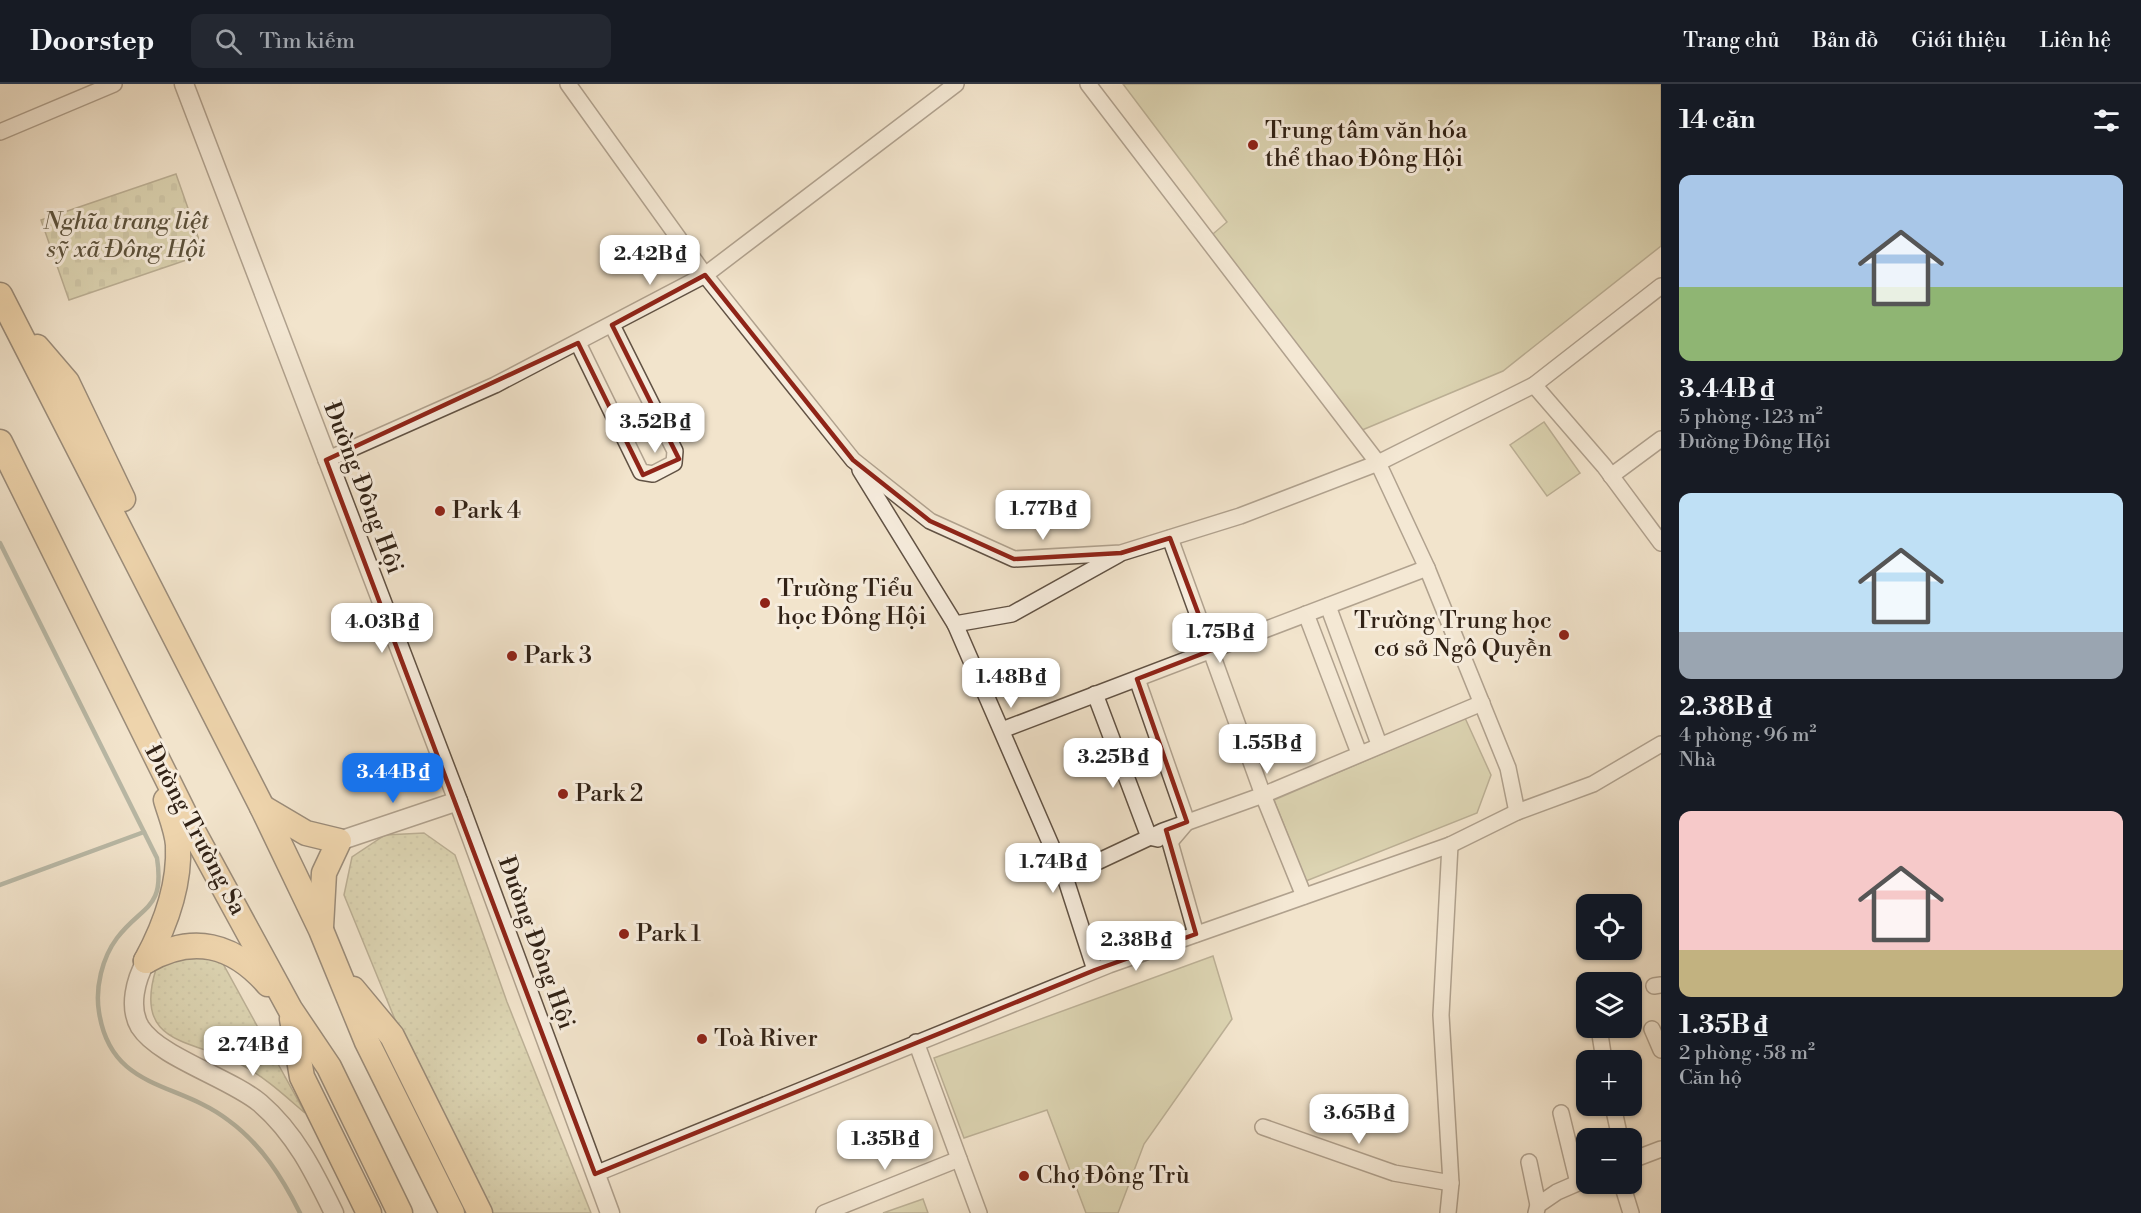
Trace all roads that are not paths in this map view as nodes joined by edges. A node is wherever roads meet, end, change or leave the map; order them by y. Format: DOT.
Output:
graph roads {
  1 [pos="114,84"];
  2 [pos="184,84"];
  3 [pos="568,84"];
  4 [pos="956,84"];
  5 [pos="1088,84"];
  6 [pos="0,132"];
  7 [pos="705,275"];
  8 [pos="1661,286"];
  9 [pos="0,295"];
  10 [pos="612,325"];
  11 [pos="578,343"];
  12 [pos="1534,385"];
  13 [pos="1661,438"];
  14 [pos="0,442"];
  15 [pos="326,460"];
  16 [pos="853,460"];
  17 [pos="1378,463"];
  18 [pos="1611,476"];
  19 [pos="1170,538"];
  20 [pos="1661,543"];
  21 [pos="1121,553"];
  22 [pos="1427,567"];
  23 [pos="1328,606"];
  24 [pos="1306,614"];
  25 [pos="955,624"];
  26 [pos="1212,650"];
  27 [pos="1137,679"];
  28 [pos="1095,694"];
  29 [pos="1482,703"];
  30 [pos="1002,730"];
  31 [pos="1379,744"];
  32 [pos="1661,745"];
  33 [pos="151,746"];
  34 [pos="1359,753"];
  35 [pos="1263,795"];
  36 [pos="458,801"];
  37 [pos="262,807"];
  38 [pos="1517,812"];
  39 [pos="1187,822"];
  40 [pos="1149,837"];
  41 [pos="339,841"];
  42 [pos="1170,842"];
  43 [pos="1450,845"];
  44 [pos="1065,877"];
  45 [pos="1304,896"];
  46 [pos="321,930"];
  47 [pos="1196,934"];
  48 [pos="147,961"];
  49 [pos="335,967"];
  50 [pos="1095,970"];
  51 [pos="290,1009"];
  52 [pos="1652,1029"];
  53 [pos="916,1042"];
  54 [pos="1661,1050"];
  55 [pos="1561,1113"];
  56 [pos="1263,1127"];
  57 [pos="1661,1149"];
  58 [pos="1642,1156"];
  59 [pos="959,1159"];
  60 [pos="1529,1162"];
  61 [pos="1576,1162"];
  62 [pos="595,1174"];
  63 [pos="1450,1182"];
  64 [pos="1576,1185"];
  65 [pos="1625,1194"];
  66 [pos="1537,1209"];
  67 [pos="334,1213"];
  68 [pos="369,1213"];
  69 [pos="400,1213"];
  70 [pos="452,1213"];
  71 [pos="480,1213"];
  72 [pos="610,1213"];
  73 [pos="824,1213"];
  74 [pos="979,1213"];
  75 [pos="1448,1213"];
  76 [pos="1631,1213"];
  1 -- 6 [label="street"];
  2 -- 15 [label="street, Đường Đông Hội"];
  3 -- 7 [label="street"];
  4 -- 7 [label="street"];
  5 -- 17 [label="street"];
  7 -- 10 [label="street"];
  7 -- 16 [label="street"];
  8 -- 12 [label="street"];
  9 -- 37 [label="highway"];
  10 -- 11 [label="street"];
  10 -- 11 [label="street"];
  11 -- 15 [label="street"];
  12 -- 17 [label="street"];
  12 -- 18 [label="street"];
  13 -- 18 [label="street"];
  14 -- 33 [label="highway, Đường Trường Sa"];
  15 -- 36 [label="street, Đường Đông Hội"];
  16 -- 21 [label="street"];
  16 -- 25 [label="street"];
  17 -- 19 [label="street"];
  17 -- 22 [label="street"];
  18 -- 20 [label="street"];
  19 -- 21 [label="street"];
  19 -- 26 [label="street"];
  21 -- 25 [label="street"];
  22 -- 23 [label="street"];
  22 -- 29 [label="street"];
  23 -- 24 [label="street"];
  23 -- 31 [label="street"];
  24 -- 26 [label="street"];
  24 -- 34 [label="street"];
  25 -- 30 [label="street"];
  26 -- 27 [label="street"];
  26 -- 35 [label="street"];
  27 -- 28 [label="street"];
  27 -- 39 [label="street"];
  28 -- 30 [label="street"];
  28 -- 40 [label="street"];
  29 -- 31 [label="street"];
  29 -- 38 [label="street"];
  30 -- 44 [label="street"];
  31 -- 34 [label="street"];
  32 -- 38 [label="street"];
  33 -- 48 [label="highway"];
  33 -- 51 [label="highway, Đường Trường Sa"];
  34 -- 35 [label="street"];
  35 -- 39 [label="street"];
  35 -- 45 [label="street"];
  36 -- 41 [label="street"];
  36 -- 62 [label="street, Đường Đông Hội"];
  37 -- 41 [label="highway"];
  37 -- 46 [label="highway"];
  38 -- 43 [label="street"];
  39 -- 40 [label="street"];
  39 -- 42 [label="street"];
  40 -- 42 [label="street"];
  40 -- 44 [label="street"];
  41 -- 46 [label="highway"];
  42 -- 47 [label="street"];
  43 -- 45 [label="street"];
  43 -- 63 [label="street"];
  44 -- 50 [label="street"];
  45 -- 47 [label="street"];
  46 -- 49 [label="highway"];
  47 -- 50 [label="street"];
  48 -- 51 [label="highway"];
  48 -- 67 [label="street"];
  49 -- 70 [label="highway"];
  49 -- 71 [label="highway"];
  50 -- 53 [label="street"];
  51 -- 68 [label="highway"];
  51 -- 69 [label="highway, Đường Trường Sa"];
  52 -- 54 [label="street"];
  53 -- 59 [label="street"];
  53 -- 62 [label="street"];
  55 -- 61 [label="street"];
  56 -- 63 [label="street"];
  57 -- 58 [label="street"];
  59 -- 73 [label="street"];
  59 -- 74 [label="street"];
  60 -- 66 [label="street"];
  62 -- 72 [label="street, Đường Đông Hội"];
  63 -- 75 [label="street"];
  64 -- 66 [label="street"];
  65 -- 76 [label="street"];
}
